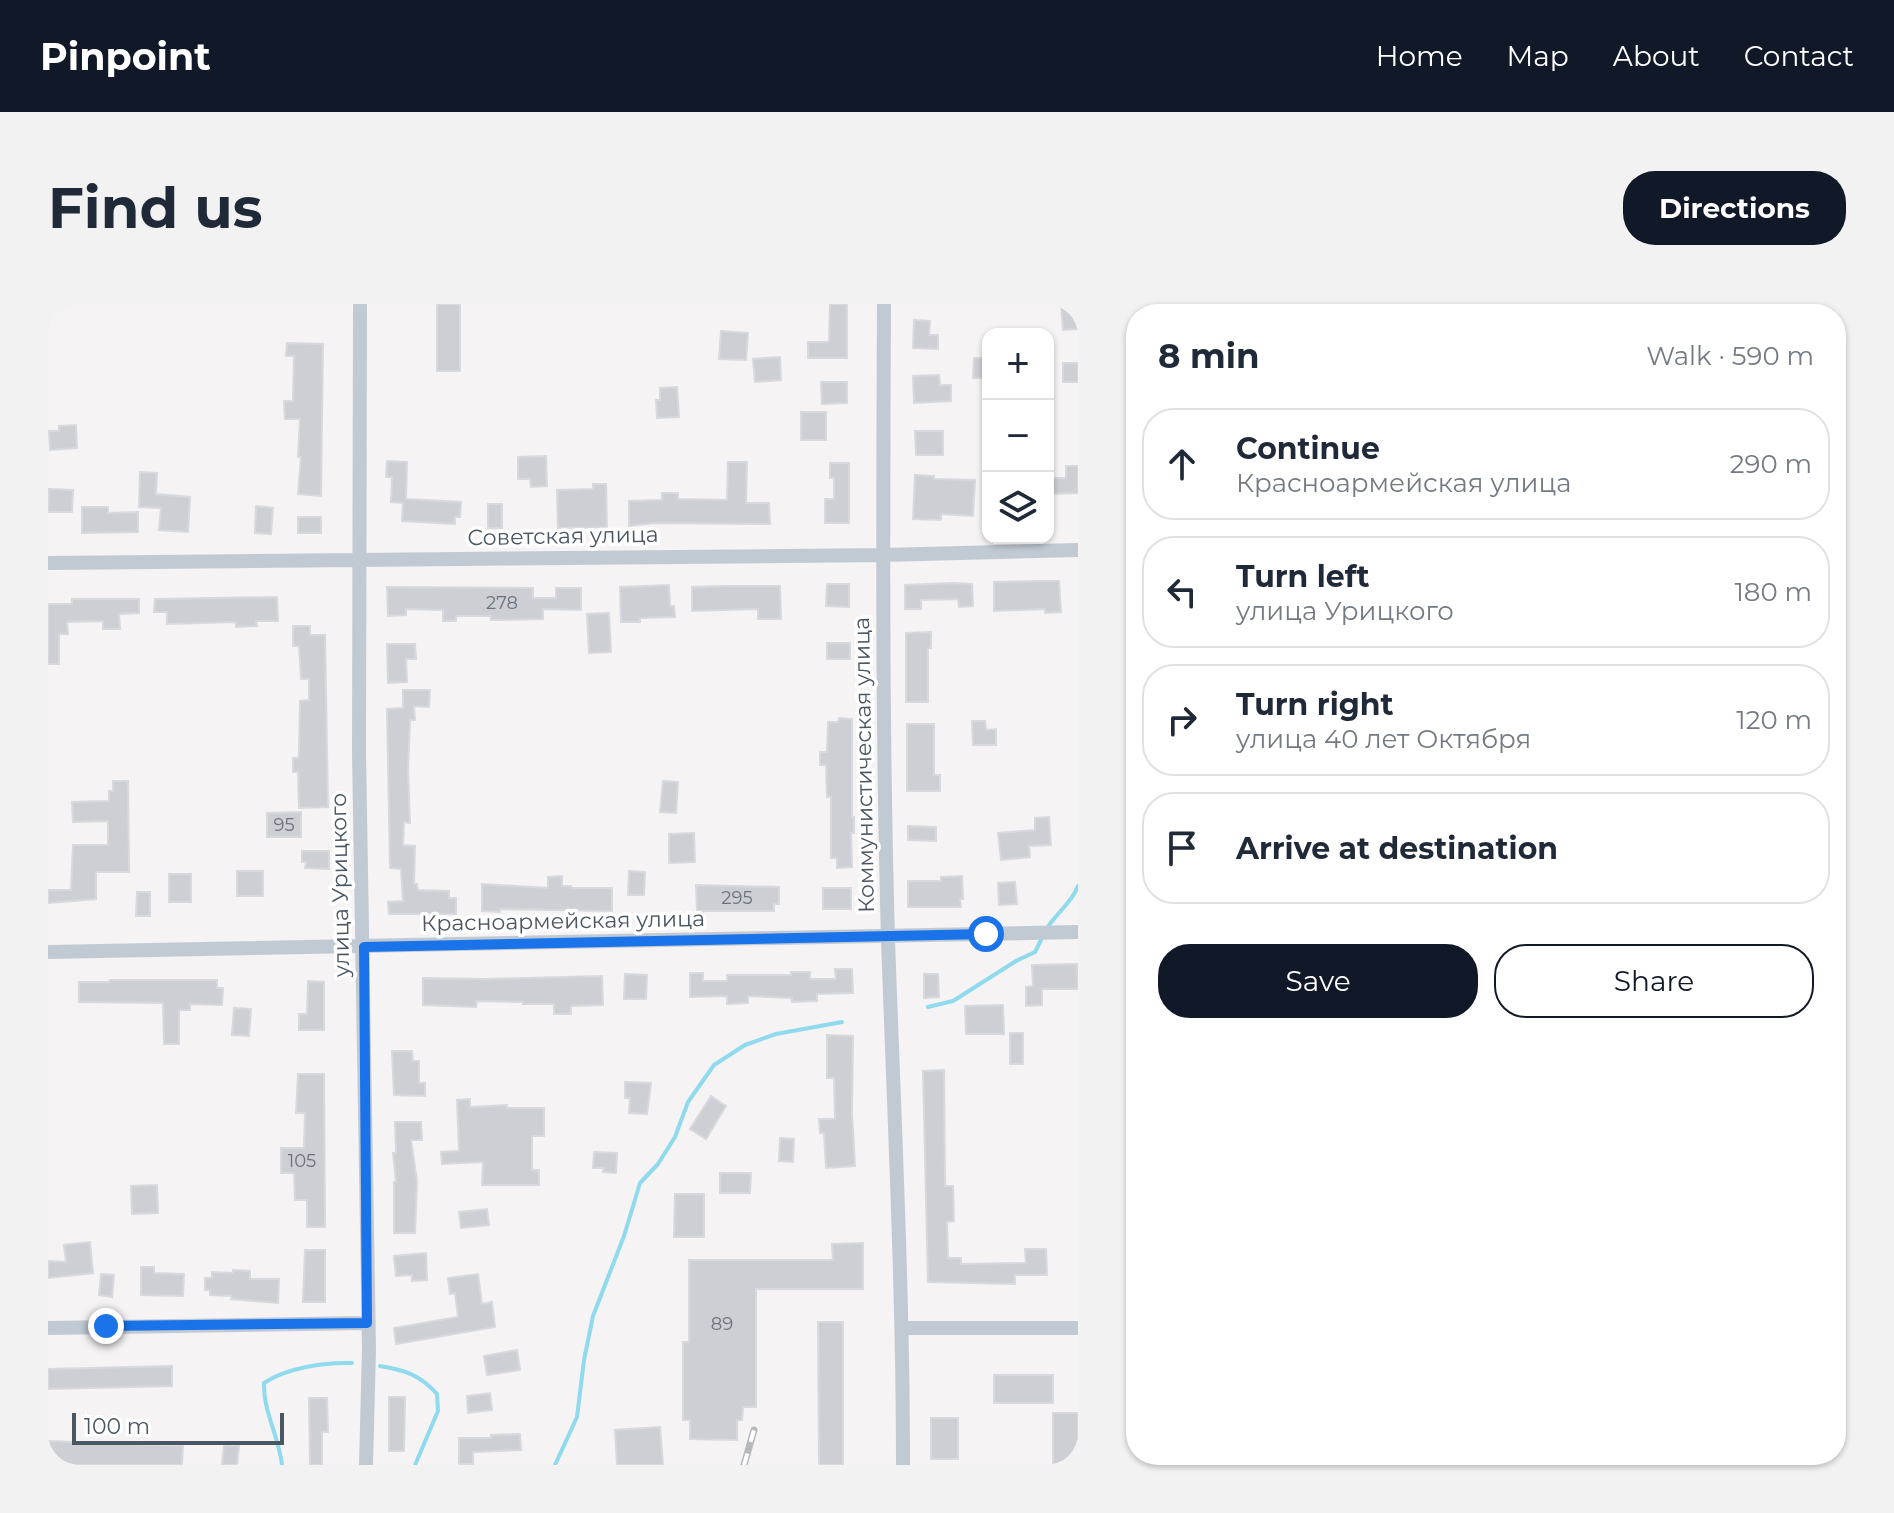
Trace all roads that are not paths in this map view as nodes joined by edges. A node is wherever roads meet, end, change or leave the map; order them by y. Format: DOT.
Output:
graph roads {
  1 [pos="360,304"];
  2 [pos="884,304"];
  3 [pos="1078,550"];
  4 [pos="883,555"];
  5 [pos="359,560"];
  6 [pos="48,563"];
  7 [pos="1078,932"];
  8 [pos="888,937"];
  9 [pos="364,947"];
  10 [pos="48,952"];
  11 [pos="367,1323"];
  12 [pos="48,1328"];
  13 [pos="903,1328"];
  14 [pos="1078,1328"];
  15 [pos="366,1465"];
  16 [pos="903,1465"];
  1 -- 5 [label="street, улица Урицкого"];
  2 -- 4 [label="street, Коммунистическая улица"];
  3 -- 4 [label="street, Советская улица"];
  4 -- 5 [label="street, Советская улица"];
  4 -- 8 [label="street, Коммунистическая улица"];
  5 -- 6 [label="street, Советская улица"];
  5 -- 9 [label="street, улица Урицкого"];
  7 -- 8 [label="street, Красноармейская улица"];
  8 -- 9 [label="street, Красноармейская улица"];
  8 -- 13 [label="street, Коммунистическая улица"];
  9 -- 10 [label="street, Красноармейская улица"];
  9 -- 11 [label="street, улица Урицкого"];
  11 -- 12 [label="street"];
  11 -- 15 [label="street, улица Урицкого"];
  13 -- 14 [label="street"];
  13 -- 16 [label="street, Коммунистическая улица"];
}
